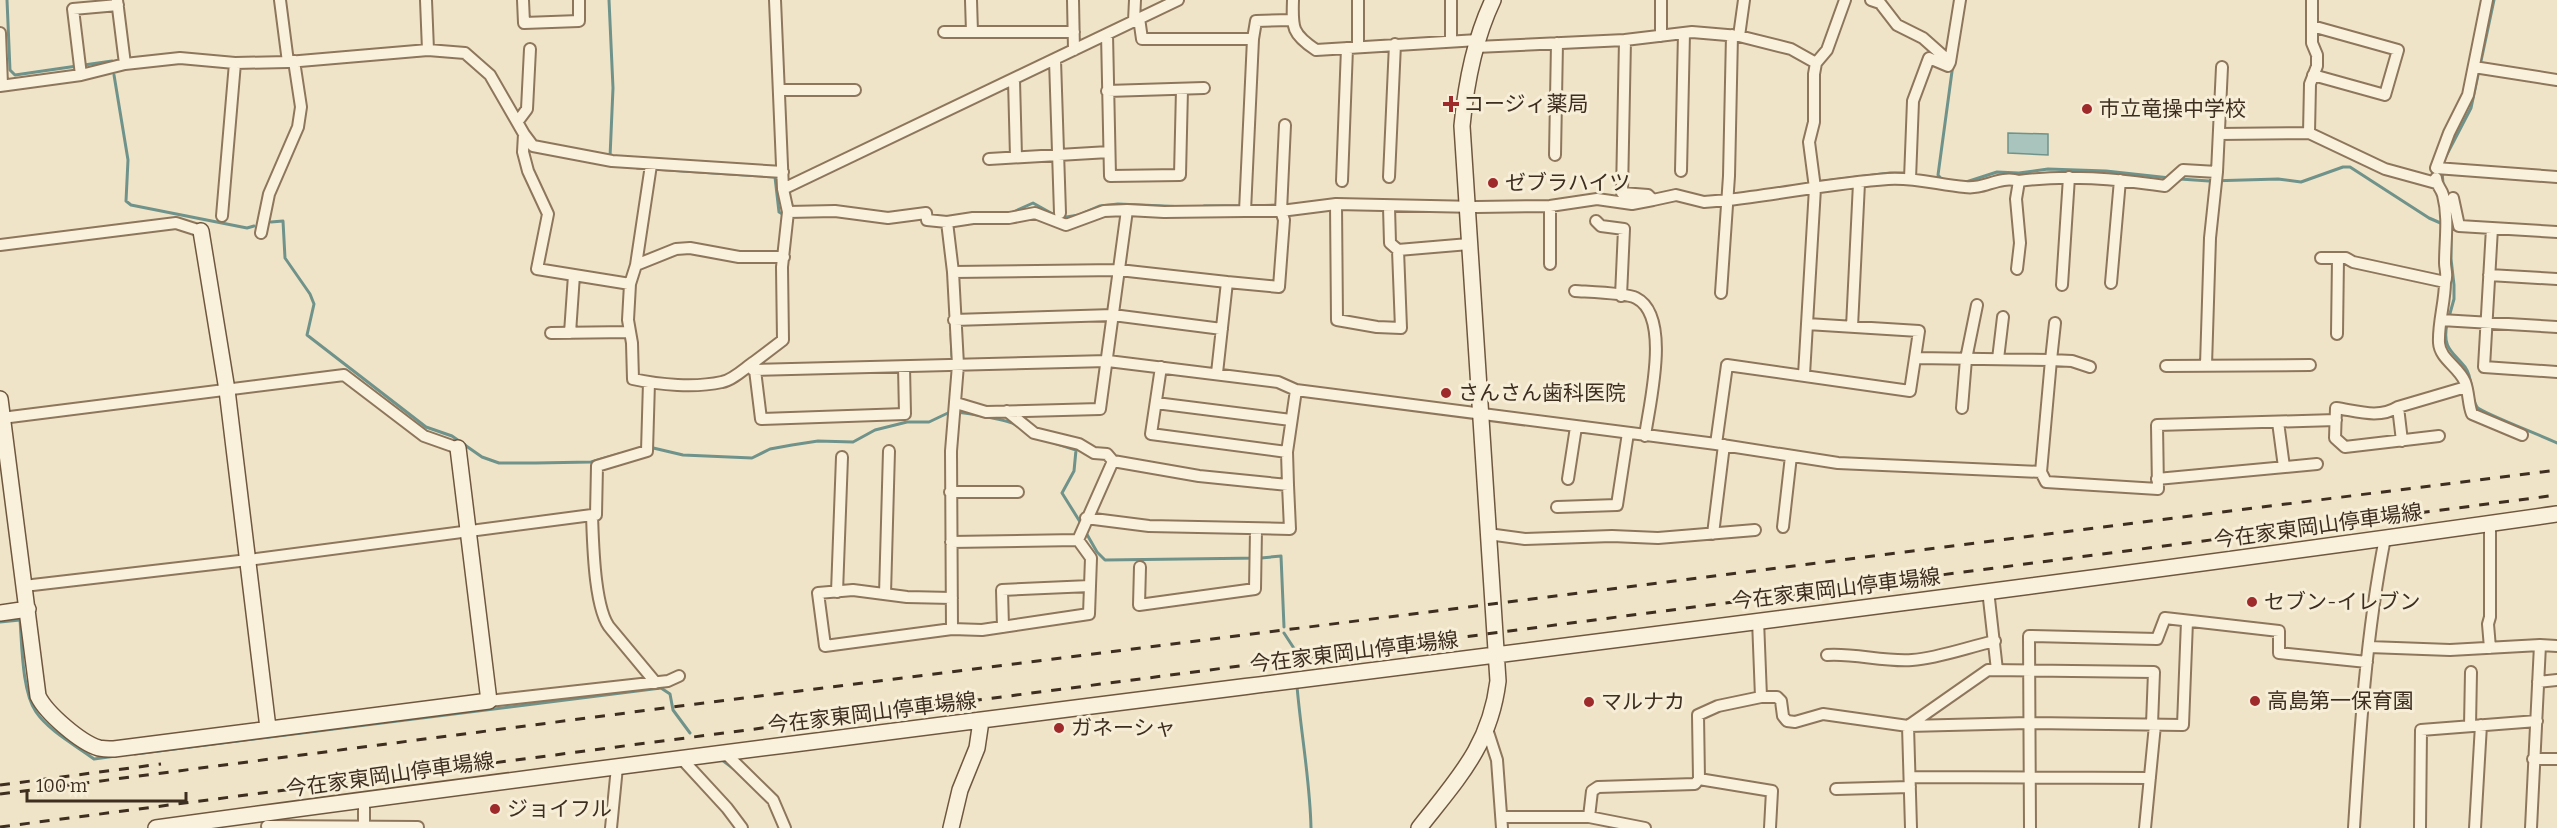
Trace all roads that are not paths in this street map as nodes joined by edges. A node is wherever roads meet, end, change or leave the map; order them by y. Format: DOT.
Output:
graph roads {
  1 [pos="280,0"];
  2 [pos="426,0"];
  3 [pos="523,0"];
  4 [pos="579,0"];
  5 [pos="775,0"];
  6 [pos="971,0"];
  7 [pos="1073,0"];
  8 [pos="1135,0"];
  9 [pos="1178,0"];
  10 [pos="1293,0"];
  11 [pos="1358,0"];
  12 [pos="1451,0"];
  13 [pos="1493,0"];
  14 [pos="1661,0"];
  15 [pos="1744,0"];
  16 [pos="1845,0"];
  17 [pos="1871,0"];
  18 [pos="1960,0"];
  19 [pos="2312,0"];
  20 [pos="2487,0"];
  21 [pos="118,2"];
  22 [pos="1137,19"];
  23 [pos="1292,20"];
  24 [pos="2312,26"];
  25 [pos="944,32"];
  26 [pos="972,32"];
  27 [pos="1074,32"];
  28 [pos="0,33"];
  29 [pos="1684,33"];
  30 [pos="1107,34"];
  31 [pos="1661,36"];
  32 [pos="1736,36"];
  33 [pos="1253,39"];
  34 [pos="1625,40"];
  35 [pos="1451,42"];
  36 [pos="1477,43"];
  37 [pos="1557,43"];
  38 [pos="1395,44"];
  39 [pos="1352,47"];
  40 [pos="530,49"];
  41 [pos="428,50"];
  42 [pos="1074,50"];
  43 [pos="1054,60"];
  44 [pos="291,62"];
  45 [pos="1950,62"];
  46 [pos="235,63"];
  47 [pos="1816,63"];
  48 [pos="125,64"];
  49 [pos="2222,67"];
  50 [pos="2478,68"];
  51 [pos="80,69"];
  52 [pos="2313,75"];
  53 [pos="1014,80"];
  54 [pos="2557,80"];
  55 [pos="1,86"];
  56 [pos="1204,88"];
  57 [pos="1182,89"];
  58 [pos="780,90"];
  59 [pos="855,90"];
  60 [pos="1107,91"];
  61 [pos="518,121"];
  62 [pos="1285,125"];
  63 [pos="2309,133"];
  64 [pos="524,134"];
  65 [pos="2219,134"];
  66 [pos="1109,152"];
  67 [pos="1059,155"];
  68 [pos="1555,155"];
  69 [pos="1016,157"];
  70 [pos="989,159"];
  71 [pos="651,168"];
  72 [pos="2440,169"];
  73 [pos="1681,171"];
  74 [pos="783,172"];
  75 [pos="1910,176"];
  76 [pos="1389,177"];
  77 [pos="2069,177"];
  78 [pos="2557,177"];
  79 [pos="2217,179"];
  80 [pos="2120,180"];
  81 [pos="1342,181"];
  82 [pos="2019,181"];
  83 [pos="1859,183"];
  84 [pos="2436,183"];
  85 [pos="1815,185"];
  86 [pos="783,189"];
  87 [pos="1652,198"];
  88 [pos="1728,198"];
  89 [pos="2453,198"];
  90 [pos="1336,204"];
  91 [pos="1550,206"];
  92 [pos="1280,207"];
  93 [pos="1389,207"];
  94 [pos="1466,207"];
  95 [pos="1246,208"];
  96 [pos="1127,210"];
  97 [pos="1060,213"];
  98 [pos="788,215"];
  99 [pos="222,216"];
  100 [pos="945,222"];
  101 [pos="1596,222"];
  102 [pos="2492,228"];
  103 [pos="201,231"];
  104 [pos="2557,232"];
  105 [pos="261,233"];
  106 [pos="0,244"];
  107 [pos="1469,244"];
  108 [pos="1398,250"];
  109 [pos="784,257"];
  110 [pos="2321,258"];
  111 [pos="2338,258"];
  112 [pos="1550,264"];
  113 [pos="636,265"];
  114 [pos="2017,269"];
  115 [pos="1119,270"];
  116 [pos="952,272"];
  117 [pos="574,275"];
  118 [pos="2489,275"];
  119 [pos="2557,279"];
  120 [pos="1227,282"];
  121 [pos="2445,282"];
  122 [pos="2111,283"];
  123 [pos="630,284"];
  124 [pos="2062,285"];
  125 [pos="1575,291"];
  126 [pos="1721,293"];
  127 [pos="1621,296"];
  128 [pos="1977,305"];
  129 [pos="1113,315"];
  130 [pos="2003,317"];
  131 [pos="954,320"];
  132 [pos="2446,321"];
  133 [pos="2055,323"];
  134 [pos="2486,323"];
  135 [pos="1807,324"];
  136 [pos="1852,327"];
  137 [pos="2557,327"];
  138 [pos="1222,328"];
  139 [pos="630,332"];
  140 [pos="551,333"];
  141 [pos="570,333"];
  142 [pos="2337,333"];
  143 [pos="1915,358"];
  144 [pos="1966,359"];
  145 [pos="1998,359"];
  146 [pos="2050,360"];
  147 [pos="1108,361"];
  148 [pos="2206,365"];
  149 [pos="2310,365"];
  150 [pos="754,366"];
  151 [pos="958,366"];
  152 [pos="2166,366"];
  153 [pos="903,367"];
  154 [pos="1161,367"];
  155 [pos="2090,367"];
  156 [pos="2557,372"];
  157 [pos="1217,373"];
  158 [pos="1804,375"];
  159 [pos="649,382"];
  160 [pos="2466,387"];
  161 [pos="227,390"];
  162 [pos="1296,390"];
  163 [pos="0,399"];
  164 [pos="1156,403"];
  165 [pos="2398,407"];
  166 [pos="1962,408"];
  167 [pos="955,409"];
  168 [pos="1007,411"];
  169 [pos="1479,416"];
  170 [pos="3,417"];
  171 [pos="1291,420"];
  172 [pos="2336,420"];
  173 [pos="2278,422"];
  174 [pos="1576,427"];
  175 [pos="1628,434"];
  176 [pos="2522,435"];
  177 [pos="1645,436"];
  178 [pos="2439,436"];
  179 [pos="2402,441"];
  180 [pos="1720,445"];
  181 [pos="458,448"];
  182 [pos="889,451"];
  183 [pos="1287,452"];
  184 [pos="1791,456"];
  185 [pos="842,457"];
  186 [pos="1113,461"];
  187 [pos="2317,464"];
  188 [pos="2284,467"];
  189 [pos="2042,472"];
  190 [pos="1568,479"];
  191 [pos="2157,479"];
  192 [pos="1288,485"];
  193 [pos="950,492"];
  194 [pos="1018,492"];
  195 [pos="1557,507"];
  196 [pos="2557,514"];
  197 [pos="592,515"];
  198 [pos="2490,523"];
  199 [pos="1783,526"];
  200 [pos="1083,528"];
  201 [pos="1256,530"];
  202 [pos="1755,530"];
  203 [pos="468,531"];
  204 [pos="1488,534"];
  205 [pos="1713,534"];
  206 [pos="2385,538"];
  207 [pos="951,542"];
  208 [pos="248,560"];
  209 [pos="1140,567"];
  210 [pos="24,586"];
  211 [pos="1090,586"];
  212 [pos="1988,590"];
  213 [pos="837,592"];
  214 [pos="885,594"];
  215 [pos="952,598"];
  216 [pos="28,609"];
  217 [pos="0,613"];
  218 [pos="1758,620"];
  219 [pos="2187,621"];
  220 [pos="1004,627"];
  221 [pos="952,629"];
  222 [pos="1995,641"];
  223 [pos="2540,645"];
  224 [pos="2557,646"];
  225 [pos="2369,647"];
  226 [pos="2490,648"];
  227 [pos="1496,654"];
  228 [pos="1827,655"];
  229 [pos="2367,662"];
  230 [pos="1997,670"];
  231 [pos="2029,670"];
  232 [pos="2471,672"];
  233 [pos="678,676"];
  234 [pos="2557,680"];
  235 [pos="2538,682"];
  236 [pos="656,683"];
  237 [pos="1761,697"];
  238 [pos="489,701"];
  239 [pos="981,721"];
  240 [pos="2537,721"];
  241 [pos="2029,723"];
  242 [pos="2154,725"];
  243 [pos="1908,726"];
  244 [pos="2475,726"];
  245 [pos="268,728"];
  246 [pos="1487,729"];
  247 [pos="724,752"];
  248 [pos="681,758"];
  249 [pos="2533,759"];
  250 [pos="2557,759"];
  251 [pos="617,766"];
  252 [pos="2030,777"];
  253 [pos="2150,778"];
  254 [pos="1698,779"];
  255 [pos="1910,782"];
  256 [pos="1836,789"];
  257 [pos="364,800"];
  258 [pos="1589,817"];
  259 [pos="266,822"];
  260 [pos="1502,823"];
  261 [pos="1544,823"];
  262 [pos="1618,825"];
  263 [pos="193,826"];
  264 [pos="364,827"];
  265 [pos="418,827"];
  266 [pos="156,828"];
  267 [pos="611,828"];
  268 [pos="742,828"];
  269 [pos="785,828"];
  270 [pos="951,828"];
  271 [pos="1419,828"];
  272 [pos="1645,828"];
  273 [pos="1770,828"];
  274 [pos="1911,828"];
  275 [pos="2030,828"];
  276 [pos="2145,828"];
  277 [pos="2354,828"];
  278 [pos="2420,828"];
  279 [pos="2475,828"];
  280 [pos="2531,828"];
  1 -- 44 [label="street"];
  2 -- 41 [label="street"];
  3 -- 4 [label="street"];
  5 -- 58 [label="street"];
  6 -- 26 [label="street"];
  7 -- 27 [label="street"];
  8 -- 22 [label="street"];
  9 -- 22 [label="street"];
  10 -- 23 [label="street"];
  11 -- 39 [label="street"];
  12 -- 35 [label="street"];
  13 -- 36 [label="street"];
  14 -- 31 [label="street"];
  15 -- 32 [label="street"];
  16 -- 47 [label="street"];
  17 -- 45 [label="street"];
  18 -- 45 [label="street"];
  19 -- 24 [label="street"];
  20 -- 50 [label="street"];
  21 -- 48 [label="street"];
  21 -- 51 [label="street"];
  22 -- 30 [label="street"];
  22 -- 33 [label="street"];
  23 -- 33 [label="street"];
  23 -- 39 [label="street"];
  24 -- 52 [label="street"];
  24 -- 52 [label="street"];
  25 -- 26 [label="street"];
  26 -- 27 [label="street"];
  27 -- 42 [label="street"];
  28 -- 55 [label="street"];
  29 -- 31 [label="street"];
  29 -- 32 [label="street"];
  29 -- 73 [label="street"];
  30 -- 42 [label="street"];
  30 -- 60 [label="street"];
  31 -- 34 [label="street"];
  32 -- 47 [label="street"];
  32 -- 88 [label="street"];
  33 -- 95 [label="street"];
  34 -- 37 [label="street"];
  34 -- 87 [label="street"];
  35 -- 36 [label="street"];
  35 -- 38 [label="street"];
  36 -- 37 [label="street"];
  36 -- 94 [label="street"];
  37 -- 68 [label="street"];
  38 -- 39 [label="street"];
  38 -- 76 [label="street"];
  39 -- 81 [label="street"];
  40 -- 61 [label="street"];
  41 -- 44 [label="street"];
  41 -- 61 [label="street"];
  42 -- 43 [label="street"];
  43 -- 53 [label="street"];
  43 -- 67 [label="street"];
  44 -- 46 [label="street"];
  44 -- 105 [label="street"];
  45 -- 75 [label="street"];
  46 -- 48 [label="street"];
  46 -- 99 [label="street"];
  47 -- 85 [label="street"];
  48 -- 51 [label="street"];
  49 -- 65 [label="street"];
  50 -- 54 [label="street"];
  50 -- 72 [label="street"];
  51 -- 55 [label="street"];
  52 -- 63 [label="street"];
  53 -- 69 [label="street"];
  53 -- 86 [label="street"];
  56 -- 57 [label="street"];
  57 -- 60 [label="street"];
  57 -- 66 [label="street"];
  58 -- 59 [label="street"];
  58 -- 74 [label="street"];
  60 -- 66 [label="street"];
  61 -- 64 [label="street"];
  62 -- 92 [label="street"];
  63 -- 65 [label="street"];
  63 -- 84 [label="street"];
  64 -- 71 [label="street"];
  64 -- 117 [label="street"];
  65 -- 79 [label="street"];
  66 -- 67 [label="street"];
  67 -- 69 [label="street"];
  67 -- 97 [label="street"];
  69 -- 70 [label="street"];
  71 -- 74 [label="street"];
  71 -- 113 [label="street"];
  72 -- 78 [label="street"];
  72 -- 84 [label="street"];
  74 -- 86 [label="street"];
  75 -- 82 [label="street"];
  75 -- 83 [label="street"];
  77 -- 80 [label="street"];
  77 -- 82 [label="street"];
  77 -- 124 [label="street"];
  79 -- 80 [label="street"];
  79 -- 148 [label="street"];
  80 -- 122 [label="street"];
  82 -- 114 [label="street"];
  83 -- 85 [label="street"];
  83 -- 136 [label="street"];
  84 -- 121 [label="street"];
  85 -- 88 [label="street"];
  85 -- 135 [label="street"];
  86 -- 98 [label="street"];
  87 -- 88 [label="street"];
  87 -- 91 [label="street"];
  88 -- 126 [label="street"];
  89 -- 102 [label="street"];
  90 -- 92 [label="street"];
  90 -- 93 [label="street"];
  90 -- 108 [label="street"];
  91 -- 94 [label="street"];
  91 -- 112 [label="street"];
  92 -- 95 [label="street"];
  92 -- 120 [label="street"];
  93 -- 94 [label="street"];
  93 -- 108 [label="street"];
  94 -- 107 [label="street"];
  95 -- 96 [label="street"];
  96 -- 100 [label="street"];
  96 -- 115 [label="street"];
  98 -- 100 [label="street"];
  98 -- 109 [label="street"];
  100 -- 116 [label="street"];
  101 -- 127 [label="street"];
  102 -- 104 [label="street"];
  102 -- 118 [label="street"];
  103 -- 106 [label="street"];
  103 -- 161 [label="street"];
  107 -- 108 [label="street"];
  107 -- 169 [label="street"];
  109 -- 113 [label="street"];
  109 -- 150 [label="street"];
  110 -- 111 [label="street"];
  111 -- 121 [label="street"];
  111 -- 142 [label="street"];
  113 -- 123 [label="street"];
  115 -- 116 [label="street"];
  115 -- 120 [label="street"];
  115 -- 129 [label="street"];
  116 -- 131 [label="street"];
  117 -- 123 [label="street"];
  117 -- 141 [label="street"];
  118 -- 119 [label="street"];
  118 -- 134 [label="street"];
  120 -- 138 [label="street"];
  121 -- 132 [label="street"];
  123 -- 139 [label="street"];
  125 -- 127 [label="street"];
  127 -- 177 [label="street"];
  128 -- 144 [label="street"];
  129 -- 131 [label="street"];
  129 -- 138 [label="street"];
  129 -- 147 [label="street"];
  130 -- 145 [label="street"];
  131 -- 151 [label="street"];
  132 -- 134 [label="street"];
  132 -- 160 [label="street"];
  133 -- 146 [label="street"];
  134 -- 137 [label="street"];
  134 -- 156 [label="street"];
  135 -- 136 [label="street"];
  135 -- 158 [label="street"];
  136 -- 143 [label="street"];
  138 -- 157 [label="street"];
  139 -- 141 [label="street"];
  139 -- 159 [label="street"];
  140 -- 141 [label="street"];
  143 -- 144 [label="street"];
  143 -- 158 [label="street"];
  144 -- 145 [label="street"];
  144 -- 166 [label="street"];
  145 -- 146 [label="street"];
  146 -- 155 [label="street"];
  146 -- 189 [label="street"];
  147 -- 151 [label="street"];
  147 -- 154 [label="street"];
  147 -- 168 [label="street"];
  148 -- 149 [label="street"];
  148 -- 152 [label="street"];
  150 -- 153 [label="street"];
  150 -- 153 [label="street"];
  150 -- 159 [label="street"];
  151 -- 153 [label="street"];
  151 -- 167 [label="street"];
  154 -- 157 [label="street"];
  154 -- 164 [label="street"];
  157 -- 162 [label="street"];
  158 -- 180 [label="street"];
  159 -- 197 [label="street"];
  160 -- 165 [label="street"];
  160 -- 176 [label="street"];
  161 -- 170 [label="street"];
  161 -- 181 [label="street"];
  161 -- 208 [label="street"];
  162 -- 169 [label="street"];
  162 -- 171 [label="street"];
  163 -- 170 [label="street"];
  164 -- 171 [label="street"];
  164 -- 183 [label="street"];
  165 -- 172 [label="street"];
  165 -- 179 [label="street"];
  167 -- 168 [label="street"];
  167 -- 193 [label="street"];
  168 -- 186 [label="street"];
  169 -- 174 [label="street"];
  169 -- 204 [label="street"];
  170 -- 210 [label="street"];
  171 -- 183 [label="street"];
  172 -- 173 [label="street"];
  172 -- 179 [label="street"];
  173 -- 188 [label="street"];
  173 -- 191 [label="street"];
  174 -- 175 [label="street"];
  174 -- 190 [label="street"];
  175 -- 177 [label="street"];
  175 -- 195 [label="street"];
  177 -- 180 [label="street"];
  178 -- 179 [label="street"];
  180 -- 184 [label="street"];
  180 -- 205 [label="street"];
  181 -- 203 [label="street"];
  182 -- 214 [label="street"];
  183 -- 192 [label="street"];
  184 -- 189 [label="street"];
  184 -- 199 [label="street"];
  185 -- 213 [label="street"];
  186 -- 192 [label="street"];
  186 -- 200 [label="street"];
  187 -- 188 [label="street"];
  188 -- 191 [label="street"];
  189 -- 191 [label="street"];
  192 -- 201 [label="street"];
  193 -- 194 [label="street"];
  193 -- 207 [label="street"];
  196 -- 198 [label="street, 今在家東岡山停車場線"];
  197 -- 203 [label="street"];
  197 -- 236 [label="street"];
  198 -- 206 [label="street, 今在家東岡山停車場線"];
  198 -- 226 [label="street"];
  200 -- 201 [label="street"];
  200 -- 207 [label="street"];
  200 -- 211 [label="street"];
  201 -- 209 [label="street"];
  202 -- 205 [label="street"];
  203 -- 208 [label="street"];
  203 -- 238 [label="street"];
  204 -- 205 [label="street"];
  204 -- 227 [label="street"];
  206 -- 212 [label="street, 今在家東岡山停車場線"];
  206 -- 225 [label="street"];
  207 -- 215 [label="street"];
  208 -- 210 [label="street"];
  208 -- 245 [label="street"];
  210 -- 216 [label="street"];
  211 -- 220 [label="street"];
  211 -- 220 [label="street"];
  212 -- 218 [label="street, 今在家東岡山停車場線"];
  212 -- 222 [label="street"];
  213 -- 214 [label="street"];
  213 -- 221 [label="street"];
  214 -- 215 [label="street"];
  215 -- 221 [label="street"];
  216 -- 217 [label="street"];
  216 -- 245 [label="street"];
  218 -- 227 [label="street, 今在家東岡山停車場線"];
  218 -- 237 [label="street"];
  219 -- 229 [label="street"];
  219 -- 231 [label="street"];
  219 -- 242 [label="street"];
  220 -- 221 [label="street"];
  222 -- 228 [label="street"];
  222 -- 230 [label="street"];
  223 -- 224 [label="street"];
  223 -- 226 [label="street"];
  223 -- 235 [label="street"];
  225 -- 226 [label="street"];
  225 -- 229 [label="street"];
  227 -- 239 [label="street, 今在家東岡山停車場線"];
  227 -- 246 [label="street"];
  229 -- 277 [label="street"];
  230 -- 231 [label="street"];
  230 -- 243 [label="street"];
  231 -- 241 [label="street"];
  231 -- 242 [label="street"];
  232 -- 244 [label="street"];
  233 -- 236 [label="street"];
  234 -- 235 [label="street"];
  235 -- 240 [label="street"];
  236 -- 238 [label="street"];
  237 -- 243 [label="street"];
  237 -- 254 [label="street"];
  238 -- 245 [label="street"];
  239 -- 247 [label="street, 今在家東岡山停車場線"];
  239 -- 270 [label="street"];
  240 -- 244 [label="street"];
  240 -- 249 [label="street"];
  241 -- 242 [label="street"];
  241 -- 243 [label="street"];
  241 -- 252 [label="street"];
  242 -- 253 [label="street"];
  243 -- 255 [label="street"];
  244 -- 278 [label="street"];
  244 -- 279 [label="street"];
  246 -- 260 [label="street"];
  246 -- 271 [label="street"];
  247 -- 248 [label="street, 今在家東岡山停車場線"];
  247 -- 269 [label="street"];
  248 -- 251 [label="street, 今在家東岡山停車場線"];
  248 -- 268 [label="street"];
  249 -- 250 [label="street"];
  249 -- 280 [label="street"];
  251 -- 257 [label="street, 今在家東岡山停車場線"];
  251 -- 267 [label="street"];
  252 -- 253 [label="street"];
  252 -- 255 [label="street"];
  252 -- 275 [label="street"];
  253 -- 276 [label="street"];
  254 -- 258 [label="street"];
  254 -- 273 [label="street"];
  255 -- 256 [label="street"];
  255 -- 274 [label="street"];
  257 -- 259 [label="street, 今在家東岡山停車場線"];
  257 -- 264 [label="street"];
  258 -- 261 [label="street"];
  258 -- 262 [label="street"];
  259 -- 263 [label="street, 今在家東岡山停車場線"];
  259 -- 264 [label="street"];
  260 -- 261 [label="street"];
  262 -- 272 [label="street"];
  263 -- 266 [label="street, 今在家東岡山停車場線"];
  264 -- 265 [label="street"];
}
